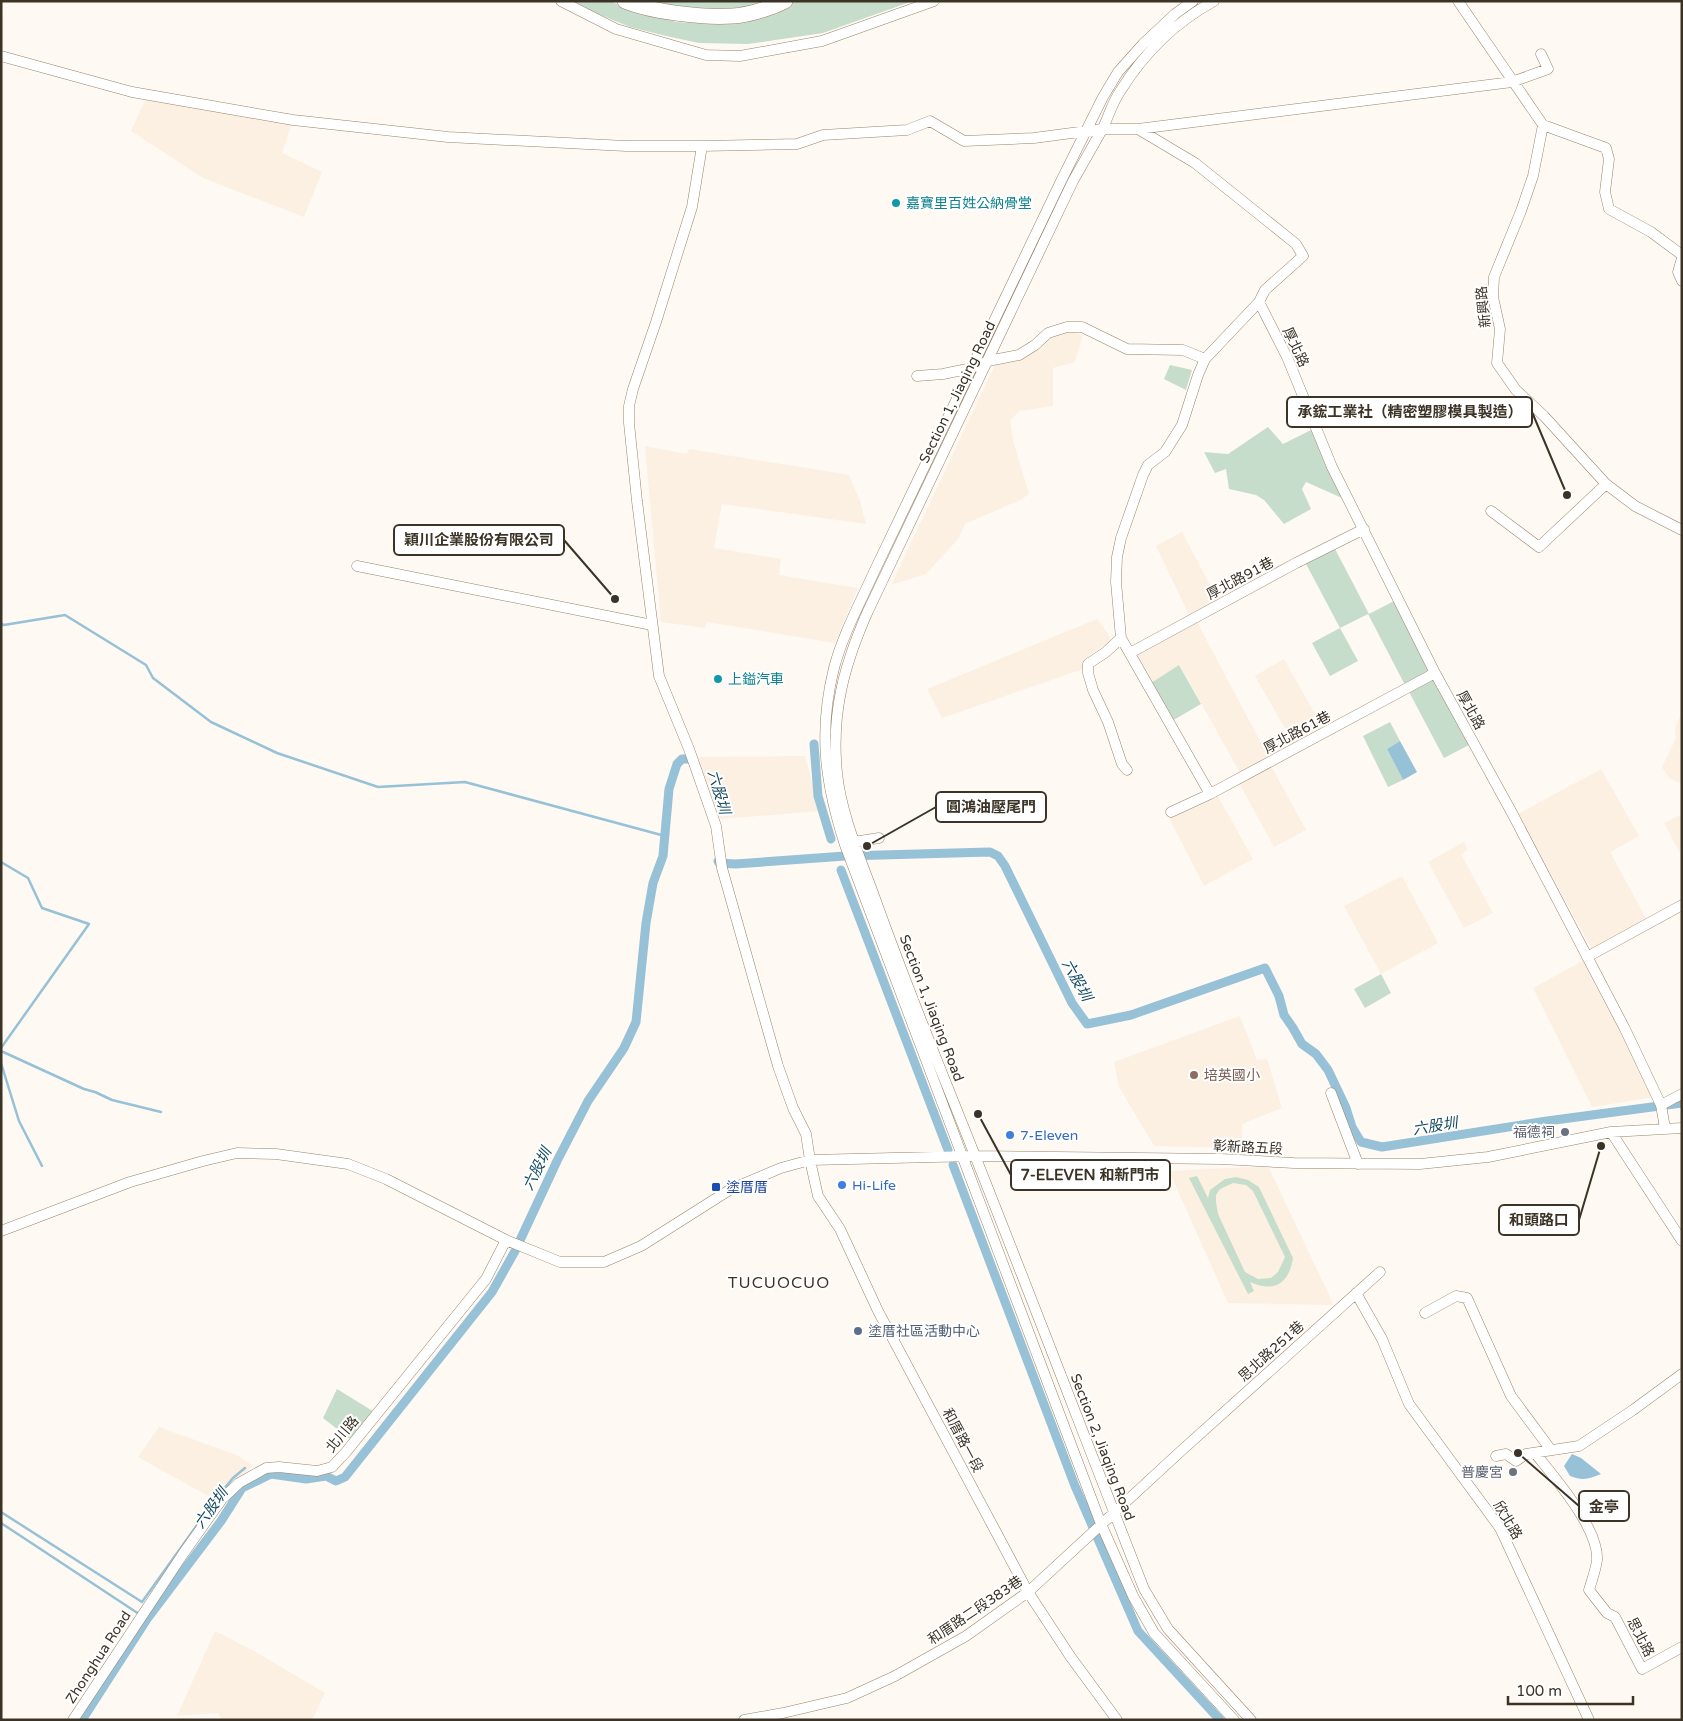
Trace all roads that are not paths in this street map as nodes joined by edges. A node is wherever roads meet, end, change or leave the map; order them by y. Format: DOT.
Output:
graph roads {
  1 [pos="561,1"];
  2 [pos="625,1"];
  3 [pos="785,1"];
  4 [pos="934,1"];
  5 [pos="1193,1"];
  6 [pos="1214,1"];
  7 [pos="1458,1"];
  8 [pos="1541,54"];
  9 [pos="1,56"];
  10 [pos="1512,82"];
  11 [pos="1542,125"];
  12 [pos="1102,129"];
  13 [pos="1138,130"];
  14 [pos="1086,131"];
  15 [pos="702,146"];
  16 [pos="1682,257"];
  17 [pos="1682,281"];
  18 [pos="1259,302"];
  19 [pos="1205,359"];
  20 [pos="988,361"];
  21 [pos="972,368"];
  22 [pos="917,376"];
  23 [pos="1606,484"];
  24 [pos="1491,511"];
  25 [pos="1364,529"];
  26 [pos="1682,530"];
  27 [pos="357,566"];
  28 [pos="652,625"];
  29 [pos="1121,638"];
  30 [pos="1130,653"];
  31 [pos="1435,673"];
  32 [pos="1127,770"];
  33 [pos="1210,794"];
  34 [pos="1172,812"];
  35 [pos="879,838"];
  36 [pos="850,844"];
  37 [pos="860,871"];
  38 [pos="1682,905"];
  39 [pos="1587,957"];
  40 [pos="1331,1092"];
  41 [pos="1682,1094"];
  42 [pos="1662,1105"];
  43 [pos="1665,1128"];
  44 [pos="1682,1128"];
  45 [pos="1611,1132"];
  46 [pos="963,1156"];
  47 [pos="976,1156"];
  48 [pos="810,1160"];
  49 [pos="1358,1164"];
  50 [pos="1,1231"];
  51 [pos="506,1240"];
  52 [pos="1682,1241"];
  53 [pos="1380,1272"];
  54 [pos="1356,1293"];
  55 [pos="1425,1312"];
  56 [pos="1682,1374"];
  57 [pos="1551,1450"];
  58 [pos="1181,1451"];
  59 [pos="1535,1453"];
  60 [pos="1496,1456"];
  61 [pos="1114,1512"];
  62 [pos="1096,1529"];
  63 [pos="1028,1592"];
  64 [pos="145,1608"];
  65 [pos="1682,1647"];
  66 [pos="73,1720"];
  67 [pos="744,1720"];
  68 [pos="1117,1720"];
  69 [pos="1234,1720"];
  70 [pos="1251,1720"];
  71 [pos="1589,1720"];
  1 -- 4 [label="street"];
  2 -- 3 [label="highway"];
  5 -- 14 [label="street, Section 1, Jiaqing Road"];
  6 -- 12 [label="street, Section 1, Jiaqing Road"];
  7 -- 10 [label="street"];
  8 -- 10 [label="street"];
  9 -- 15 [label="street"];
  10 -- 11 [label="street"];
  10 -- 13 [label="street"];
  11 -- 16 [label="street"];
  11 -- 23 [label="street, 新興路"];
  12 -- 13 [label="street"];
  12 -- 14 [label="street"];
  12 -- 20 [label="street, Section 1, Jiaqing Road"];
  13 -- 18 [label="street"];
  14 -- 15 [label="street"];
  14 -- 21 [label="street, Section 1, Jiaqing Road"];
  15 -- 28 [label="street, 和厝路一段"];
  16 -- 17 [label="street"];
  18 -- 19 [label="street"];
  18 -- 25 [label="street, 厚北路"];
  19 -- 20 [label="street"];
  19 -- 29 [label="street"];
  20 -- 21 [label="street"];
  20 -- 36 [label="street, Section 1, Jiaqing Road"];
  21 -- 22 [label="street"];
  21 -- 36 [label="street, Section 1, Jiaqing Road"];
  23 -- 24 [label="street"];
  23 -- 26 [label="street, 新興路"];
  25 -- 30 [label="street, 厚北路91巷"];
  25 -- 31 [label="street, 厚北路"];
  27 -- 28 [label="street"];
  28 -- 48 [label="street, 和厝路一段"];
  29 -- 30 [label="street"];
  29 -- 32 [label="street"];
  30 -- 33 [label="street"];
  31 -- 33 [label="street, 厚北路61巷"];
  31 -- 39 [label="street, 厚北路"];
  33 -- 34 [label="street, 厚北路61巷"];
  35 -- 36 [label="street"];
  36 -- 37 [label="street"];
  37 -- 46 [label="street, Section 1, Jiaqing Road"];
  37 -- 47 [label="street, Section 1, Jiaqing Road"];
  38 -- 39 [label="street"];
  39 -- 42 [label="street, 厚北路"];
  40 -- 49 [label="street"];
  41 -- 42 [label="street"];
  42 -- 43 [label="street, 厚北路"];
  43 -- 44 [label="street, 彰新路五段"];
  43 -- 45 [label="street, 彰新路五段"];
  45 -- 49 [label="street, 彰新路五段"];
  45 -- 52 [label="street"];
  46 -- 47 [label="street, 彰新路五段"];
  46 -- 48 [label="street, 彰新路五段"];
  46 -- 62 [label="street, Section 2, Jiaqing Road"];
  47 -- 49 [label="street, 彰新路五段"];
  47 -- 61 [label="street, Section 2, Jiaqing Road"];
  48 -- 51 [label="street, 彰新路五段"];
  48 -- 63 [label="street, 和厝路一段"];
  50 -- 51 [label="street, 彰新路五段"];
  51 -- 64 [label="street, 北川路"];
  53 -- 54 [label="street, 思北路251巷"];
  54 -- 58 [label="street, 思北路251巷"];
  54 -- 71 [label="street, 欣北路"];
  55 -- 57 [label="street"];
  56 -- 57 [label="street"];
  57 -- 59 [label="street"];
  58 -- 61 [label="street, 和厝路二段383巷"];
  59 -- 60 [label="street"];
  59 -- 65 [label="street, 思北路"];
  61 -- 62 [label="street, 和厝路二段383巷"];
  61 -- 70 [label="street, Section 2, Jiaqing Road"];
  62 -- 63 [label="street, 和厝路二段383巷"];
  62 -- 69 [label="street, Section 2, Jiaqing Road"];
  63 -- 67 [label="street, 和厝路二段383巷"];
  63 -- 68 [label="street, 和厝路一段"];
  64 -- 66 [label="street, Zhonghua Road"];
}
